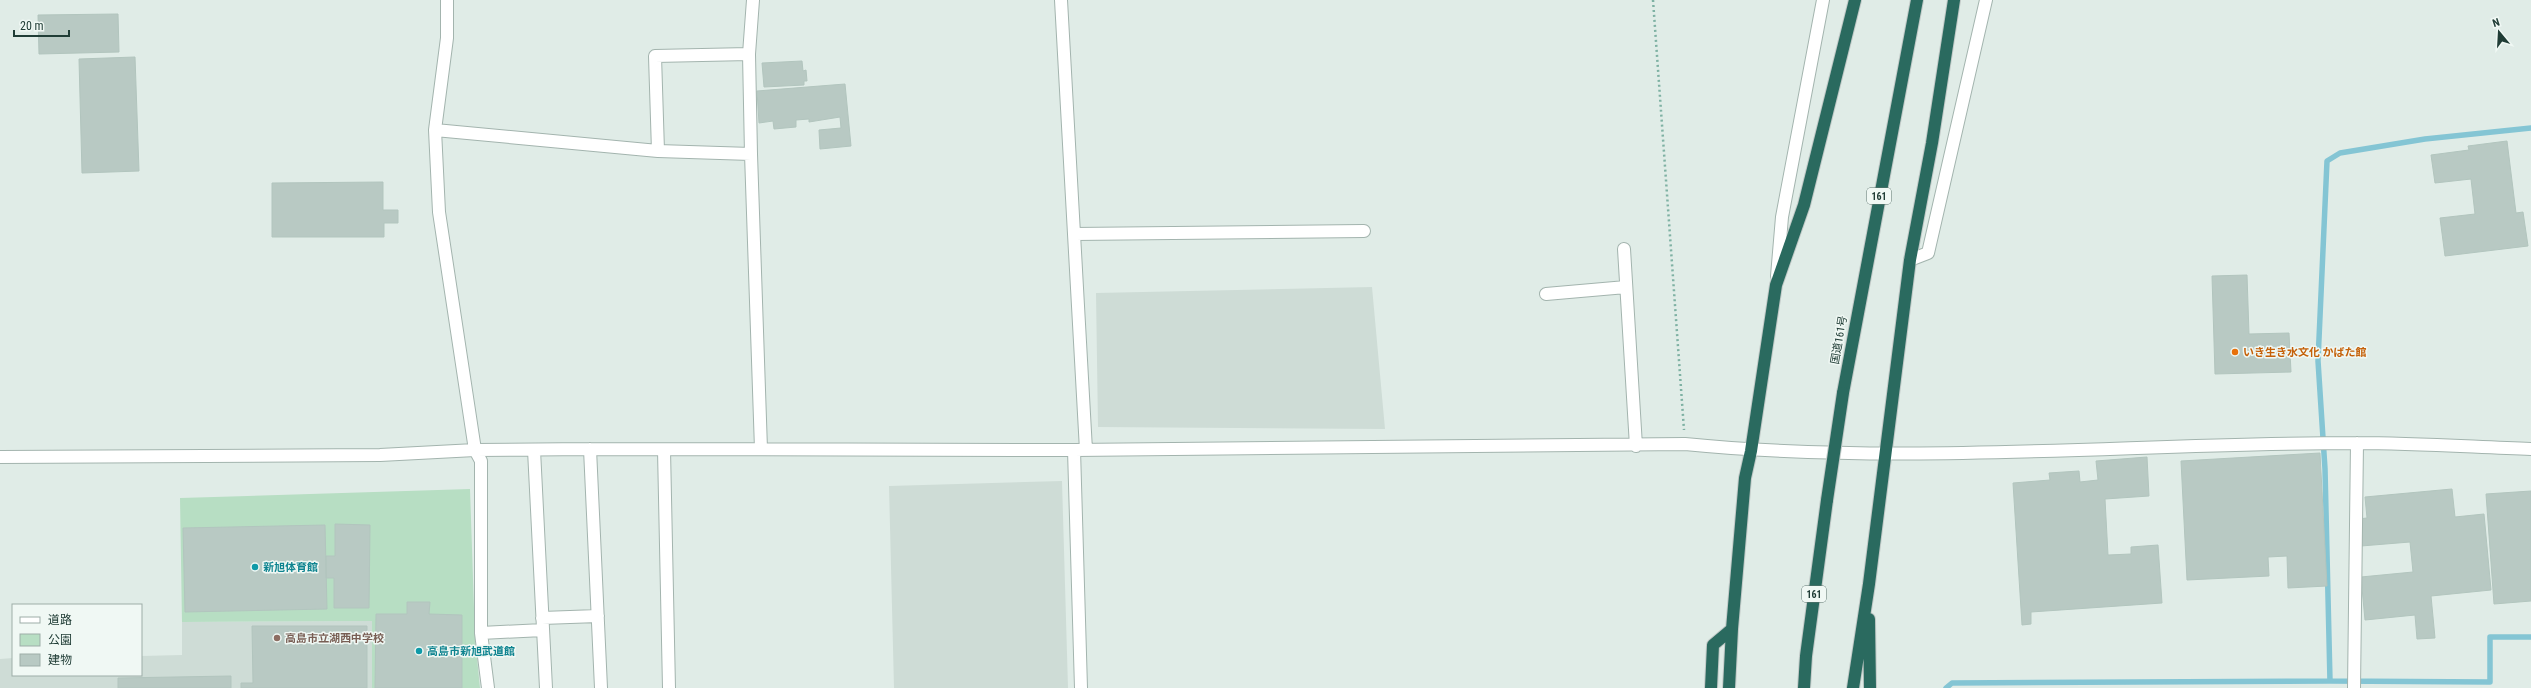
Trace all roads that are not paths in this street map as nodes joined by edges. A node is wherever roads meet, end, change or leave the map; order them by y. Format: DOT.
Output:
graph roads {
  1 [pos="447,0"];
  2 [pos="753,0"];
  3 [pos="1061,0"];
  4 [pos="1823,0"];
  5 [pos="1855,0"];
  6 [pos="1917,0"];
  7 [pos="1954,0"];
  8 [pos="1986,0"];
  9 [pos="749,54"];
  10 [pos="435,130"];
  11 [pos="658,151"];
  12 [pos="751,154"];
  13 [pos="1364,231"];
  14 [pos="1074,234"];
  15 [pos="1624,249"];
  16 [pos="1910,260"];
  17 [pos="1776,285"];
  18 [pos="1626,287"];
  19 [pos="1546,294"];
  20 [pos="2357,443"];
  21 [pos="1636,446"];
  22 [pos="590,449"];
  23 [pos="762,449"];
  24 [pos="2531,449"];
  25 [pos="475,450"];
  26 [pos="534,450"];
  27 [pos="664,450"];
  28 [pos="1080,450"];
  29 [pos="1751,450"];
  30 [pos="1886,454"];
  31 [pos="0,457"];
  32 [pos="1869,584"];
  33 [pos="598,616"];
  34 [pos="542,624"];
  35 [pos="1732,629"];
  36 [pos="481,633"];
  37 [pos="488,688"];
  38 [pos="546,688"];
  39 [pos="601,688"];
  40 [pos="669,688"];
  41 [pos="1081,688"];
  42 [pos="1711,688"];
  43 [pos="1729,688"];
  44 [pos="1804,688"];
  45 [pos="1853,688"];
  46 [pos="1870,688"];
  47 [pos="2354,688"];
  1 -- 10 [label="street"];
  2 -- 9 [label="street"];
  3 -- 14 [label="street"];
  4 -- 17 [label="street"];
  5 -- 17 [label="highway"];
  6 -- 44 [label="highway, 国道161号 / 161, bridge"];
  7 -- 16 [label="highway"];
  8 -- 16 [label="street"];
  9 -- 11 [label="street"];
  9 -- 12 [label="street"];
  10 -- 11 [label="street"];
  10 -- 25 [label="street"];
  11 -- 12 [label="street"];
  12 -- 23 [label="street"];
  13 -- 14 [label="street"];
  14 -- 28 [label="street"];
  15 -- 18 [label="street"];
  16 -- 30 [label="highway"];
  17 -- 29 [label="highway"];
  18 -- 19 [label="street"];
  18 -- 21 [label="street"];
  20 -- 24 [label="street"];
  20 -- 30 [label="street"];
  20 -- 47 [label="street"];
  21 -- 28 [label="street"];
  21 -- 29 [label="street"];
  22 -- 26 [label="street"];
  22 -- 27 [label="street"];
  22 -- 33 [label="street"];
  23 -- 27 [label="street"];
  23 -- 28 [label="street"];
  25 -- 26 [label="street"];
  25 -- 31 [label="street"];
  25 -- 36 [label="street"];
  26 -- 34 [label="street"];
  27 -- 40 [label="street"];
  28 -- 41 [label="street"];
  29 -- 30 [label="street"];
  29 -- 35 [label="highway"];
  30 -- 32 [label="highway"];
  32 -- 45 [label="highway"];
  32 -- 46 [label="highway"];
  33 -- 34 [label="street"];
  33 -- 39 [label="street"];
  34 -- 36 [label="street"];
  34 -- 38 [label="street"];
  35 -- 42 [label="highway"];
  35 -- 43 [label="highway"];
  36 -- 37 [label="street"];
}
